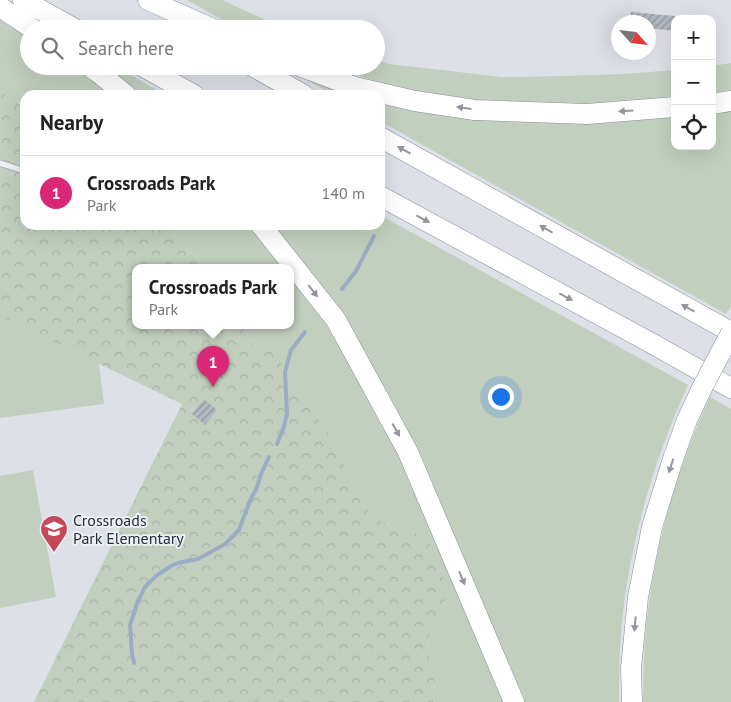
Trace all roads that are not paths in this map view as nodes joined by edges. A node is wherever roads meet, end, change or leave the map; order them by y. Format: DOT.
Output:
graph roads {
  1 [pos="23,0"];
  2 [pos="131,0"];
  3 [pos="148,0"];
  4 [pos="0,7"];
  5 [pos="20,20"];
  6 [pos="59,20"];
  7 [pos="168,20"];
  8 [pos="194,20"];
  9 [pos="103,75"];
  10 [pos="158,75"];
  11 [pos="268,75"];
  12 [pos="323,75"];
  13 [pos="120,90"];
  14 [pos="185,90"];
  15 [pos="295,90"];
  16 [pos="367,90"];
  17 [pos="385,94"];
  18 [pos="731,101"];
  19 [pos="716,103"];
  20 [pos="671,108"];
  21 [pos="385,140"];
  22 [pos="0,164"];
  23 [pos="20,170"];
  24 [pos="385,199"];
  25 [pos="265,230"];
  26 [pos="292,264"];
  27 [pos="294,267"];
  28 [pos="731,332"];
  29 [pos="731,388"];
  30 [pos="514,702"];
  31 [pos="632,702"];
  1 -- 6 [label="highway"];
  2 -- 7 [label="highway"];
  3 -- 8 [label="highway"];
  4 -- 5 [label="highway"];
  9 -- 13 [label="highway"];
  10 -- 14 [label="highway"];
  11 -- 15 [label="highway"];
  16 -- 12 [label="highway, one-way"];
  20 -- 17 [label="highway, one-way"];
  18 -- 19 [label="highway"];
  28 -- 21 [label="highway, one-way"];
  22 -- 23 [label="lane"];
  24 -- 29 [label="highway, one-way"];
  25 -- 26 [label="highway, one-way"];
  27 -- 30 [label="highway, one-way"];
  28 -- 31 [label="highway, one-way, bridge"];
}
